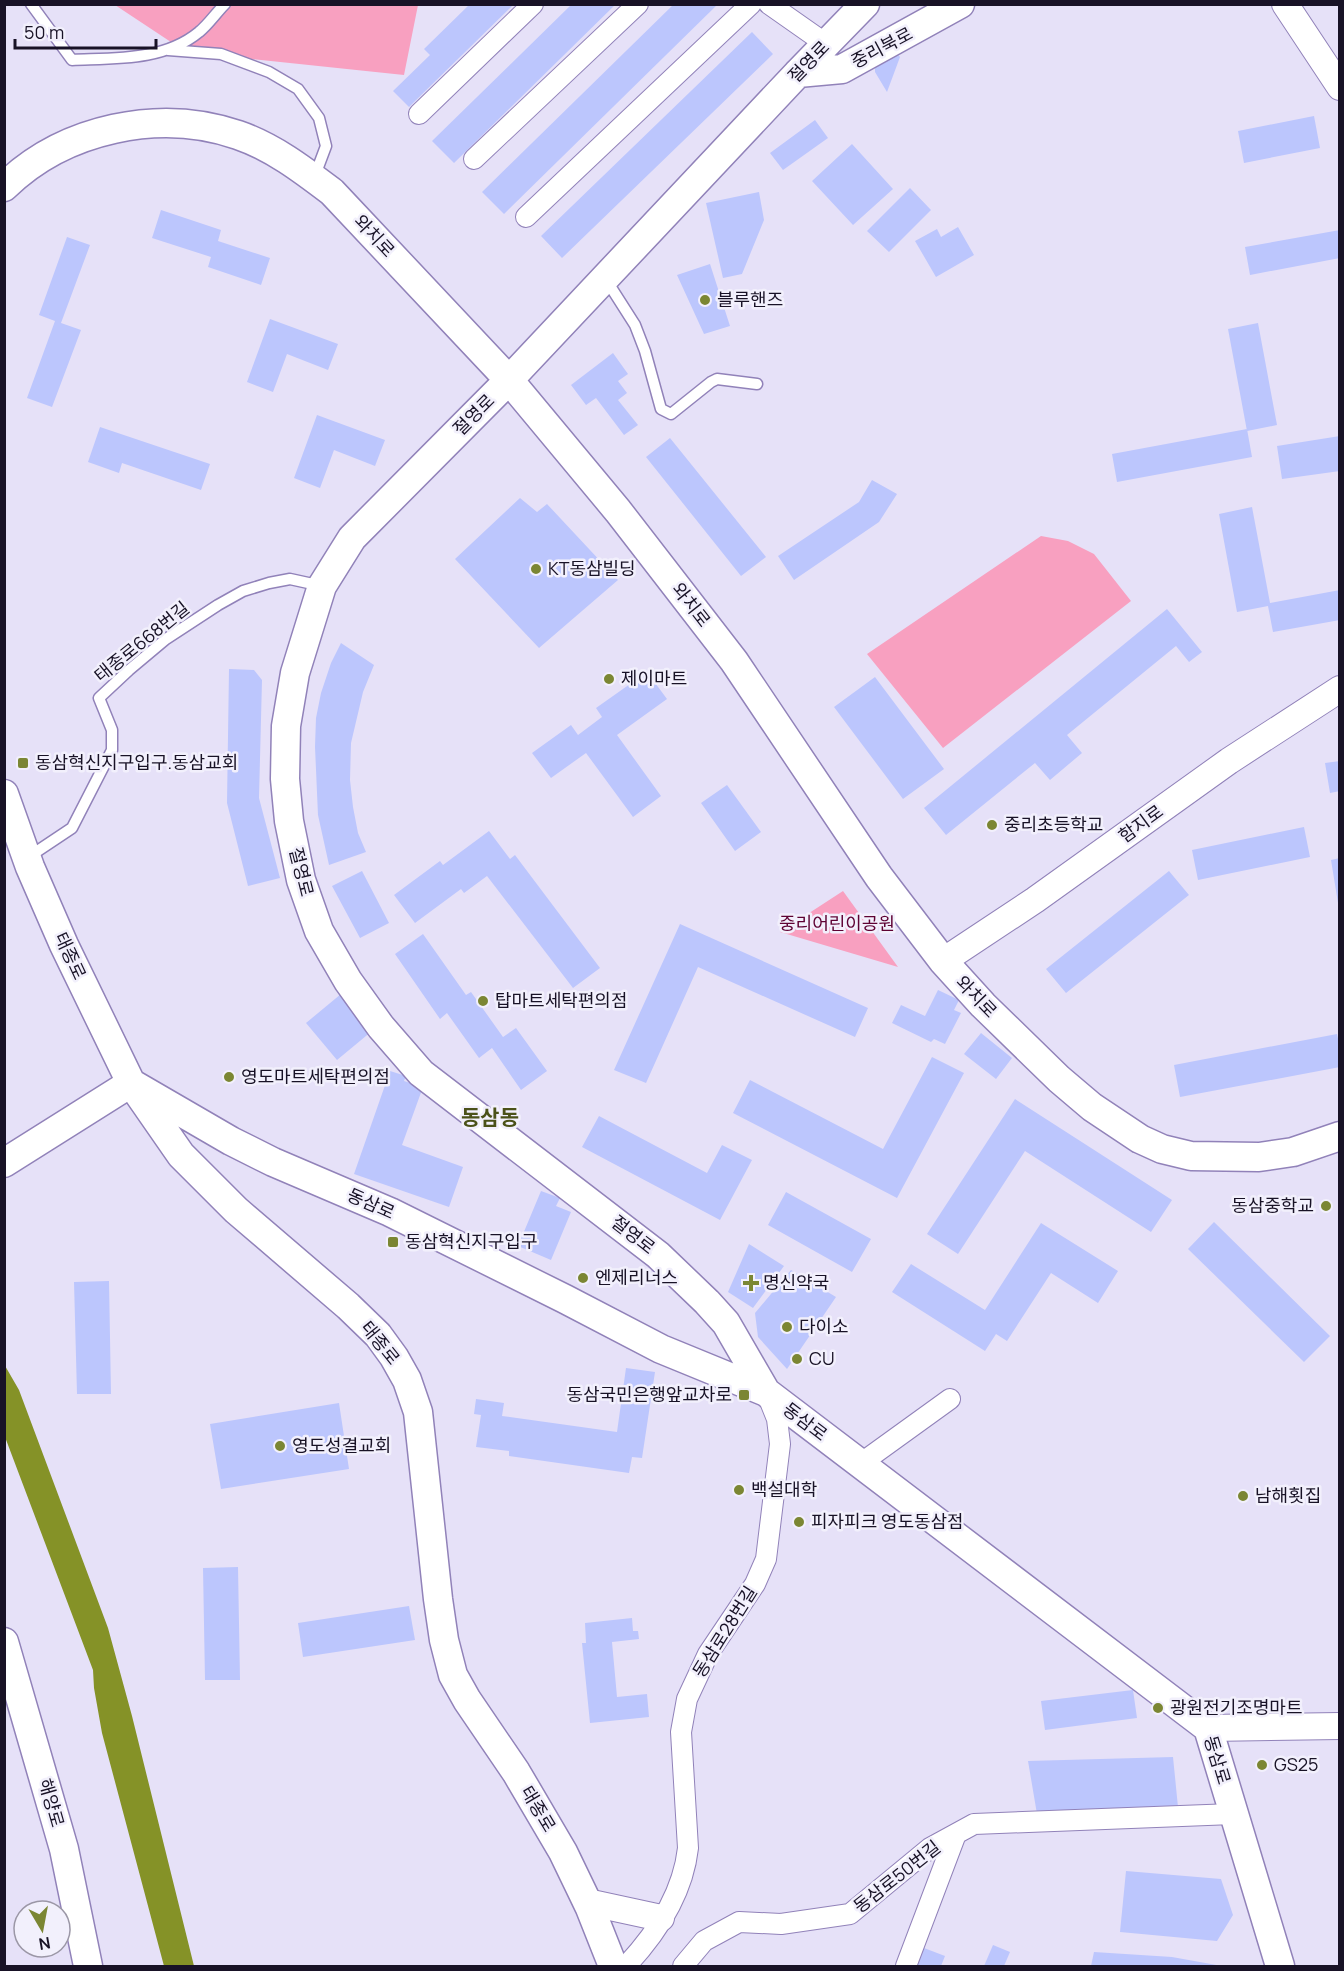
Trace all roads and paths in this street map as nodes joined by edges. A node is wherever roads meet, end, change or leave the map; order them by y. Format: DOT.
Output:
graph roads {
  1 [pos="31,4"];
  2 [pos="225,4"];
  3 [pos="533,4"];
  4 [pos="638,4"];
  5 [pos="751,4"];
  6 [pos="769,4"];
  7 [pos="865,4"];
  8 [pos="878,4"];
  9 [pos="960,4"];
  10 [pos="1285,4"];
  11 [pos="921,27"];
  12 [pos="826,44"];
  13 [pos="167,50"];
  14 [pos="798,73"];
  15 [pos="1340,87"];
  16 [pos="419,114"];
  17 [pos="474,159"];
  18 [pos="314,178"];
  19 [pos="4,187"];
  20 [pos="526,217"];
  21 [pos="605,278"];
  22 [pos="509,380"];
  23 [pos="758,384"];
  24 [pos="322,586"];
  25 [pos="1340,689"];
  26 [pos="4,794"];
  27 [pos="27,858"];
  28 [pos="943,961"];
  29 [pos="131,1083"];
  30 [pos="1340,1136"];
  31 [pos="4,1163"];
  32 [pos="766,1392"];
  33 [pos="950,1399"];
  34 [pos="860,1464"];
  35 [pos="4,1642"];
  36 [pos="1340,1726"];
  37 [pos="1208,1728"];
  38 [pos="1233,1814"];
  39 [pos="956,1834"];
  40 [pos="587,1902"];
  41 [pos="661,1918"];
  42 [pos="88,1966"];
  43 [pos="613,1966"];
  44 [pos="626,1966"];
  45 [pos="683,1966"];
  46 [pos="906,1966"];
  47 [pos="1280,1966"];
  1 -- 13 [label="lane"];
  2 -- 13 [label="lane"];
  3 -- 16 [label="street"];
  4 -- 17 [label="street"];
  5 -- 20 [label="street"];
  6 -- 12 [label="street"];
  7 -- 12 [label="main road, 절영로"];
  8 -- 11 [label="main road"];
  9 -- 11 [label="main road, 중리북로"];
  10 -- 15 [label="street"];
  11 -- 14 [label="main road, 중리북로"];
  12 -- 14 [label="main road, 절영로"];
  13 -- 18 [label="lane"];
  14 -- 21 [label="main road, 절영로"];
  18 -- 19 [label="main road, 와치로"];
  18 -- 22 [label="main road, 와치로"];
  21 -- 22 [label="main road, 절영로"];
  21 -- 23 [label="lane"];
  22 -- 24 [label="main road, 절영로"];
  22 -- 28 [label="main road, 와치로"];
  24 -- 27 [label="lane, 태종로668번길"];
  24 -- 32 [label="main road, 절영로"];
  25 -- 28 [label="street, 함지로"];
  26 -- 27 [label="main road, 태종로"];
  27 -- 29 [label="main road, 태종로"];
  28 -- 30 [label="main road, 와치로"];
  29 -- 31 [label="main road"];
  29 -- 32 [label="main road, 동삼로"];
  29 -- 40 [label="main road, 태종로"];
  32 -- 34 [label="main road, 동삼로"];
  32 -- 41 [label="street, 동삼로28번길"];
  33 -- 34 [label="street"];
  34 -- 37 [label="main road, 동삼로"];
  35 -- 42 [label="main road, 해양로"];
  36 -- 37 [label="street"];
  37 -- 38 [label="main road, 동삼로"];
  38 -- 39 [label="street, 동삼로50번길"];
  38 -- 47 [label="main road, 동삼로"];
  39 -- 45 [label="street, 동삼로50번길"];
  39 -- 46 [label="street"];
  40 -- 41 [label="street"];
  40 -- 43 [label="main road, 태종로"];
  41 -- 44 [label="street, 동삼로28번길"];
}
